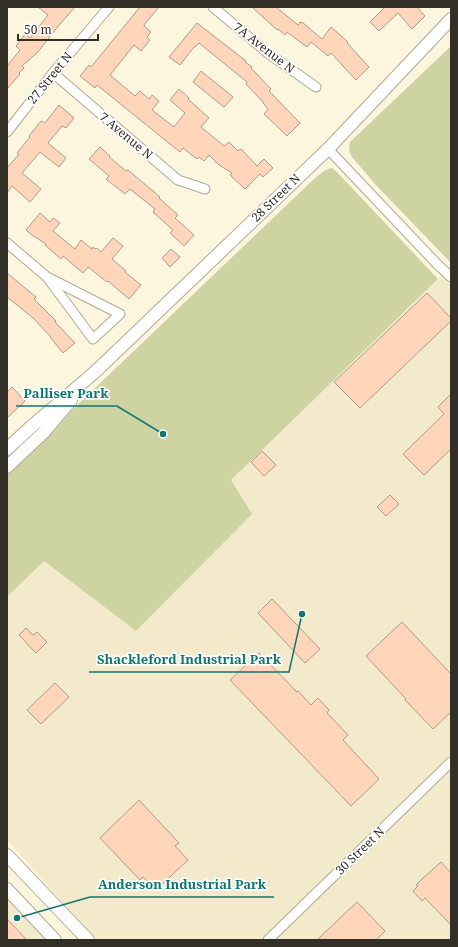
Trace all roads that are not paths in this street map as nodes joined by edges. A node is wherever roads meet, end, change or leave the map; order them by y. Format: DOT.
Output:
graph roads {
  1 [pos="108,7"];
  2 [pos="214,7"];
  3 [pos="451,19"];
  4 [pos="53,73"];
  5 [pos="316,87"];
  6 [pos="7,132"];
  7 [pos="328,149"];
  8 [pos="205,189"];
  9 [pos="7,243"];
  10 [pos="47,277"];
  11 [pos="451,277"];
  12 [pos="96,372"];
  13 [pos="13,439"];
  14 [pos="7,449"];
  15 [pos="7,467"];
  16 [pos="451,762"];
  17 [pos="7,855"];
  18 [pos="7,889"];
  19 [pos="55,940"];
  20 [pos="88,940"];
  21 [pos="268,940"];
  1 -- 4 [label="street, 27 Street N"];
  2 -- 5 [label="street, 7A Avenue N"];
  3 -- 7 [label="main road, 28 Street N"];
  4 -- 6 [label="street, 27 Street N"];
  4 -- 8 [label="street, 7 Avenue N"];
  7 -- 11 [label="street"];
  7 -- 12 [label="main road, 28 Street N"];
  9 -- 10 [label="street"];
  10 -- 10 [label="street"];
  12 -- 13 [label="main road, 28 Street N"];
  12 -- 15 [label="main road, 28 Street N"];
  13 -- 14 [label="main road, 28 Street N"];
  16 -- 21 [label="street, 30 Street N"];
  17 -- 20 [label="main road"];
  18 -- 19 [label="main road"];
}
